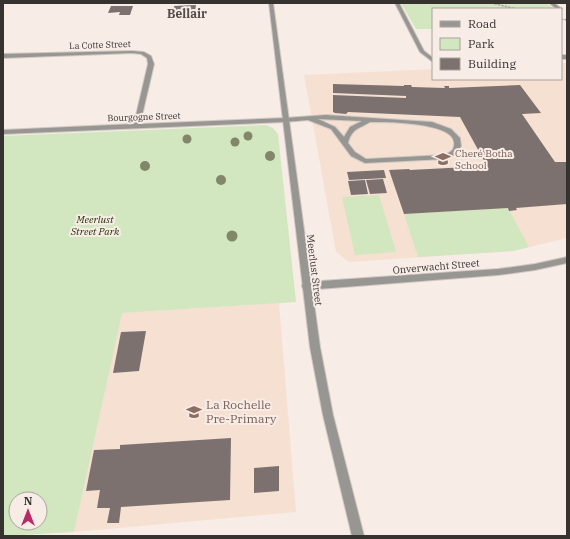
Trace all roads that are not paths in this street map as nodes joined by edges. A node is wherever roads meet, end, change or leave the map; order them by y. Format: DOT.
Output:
graph roads {
  1 [pos="271,3"];
  2 [pos="397,3"];
  3 [pos="3,56"];
  4 [pos="432,59"];
  5 [pos="310,119"];
  6 [pos="285,120"];
  7 [pos="378,120"];
  8 [pos="136,126"];
  9 [pos="3,132"];
  10 [pos="345,143"];
  11 [pos="567,260"];
  12 [pos="306,286"];
  13 [pos="358,536"];
  1 -- 6 [label="street, Meerlust Street"];
  2 -- 4 [label="street"];
  3 -- 8 [label="street, La Cotte Street"];
  5 -- 6 [label="street, Bourgogne Street"];
  5 -- 7 [label="street, Bourgogne Street"];
  5 -- 10 [label="street"];
  6 -- 8 [label="street, Bourgogne Street"];
  6 -- 12 [label="street, Meerlust Street"];
  7 -- 10 [label="street"];
  7 -- 10 [label="street, Bourgogne Street"];
  8 -- 9 [label="street, Bourgogne Street"];
  11 -- 12 [label="street, Onverwacht Street"];
  12 -- 13 [label="street, Meerlust Street"];
}
